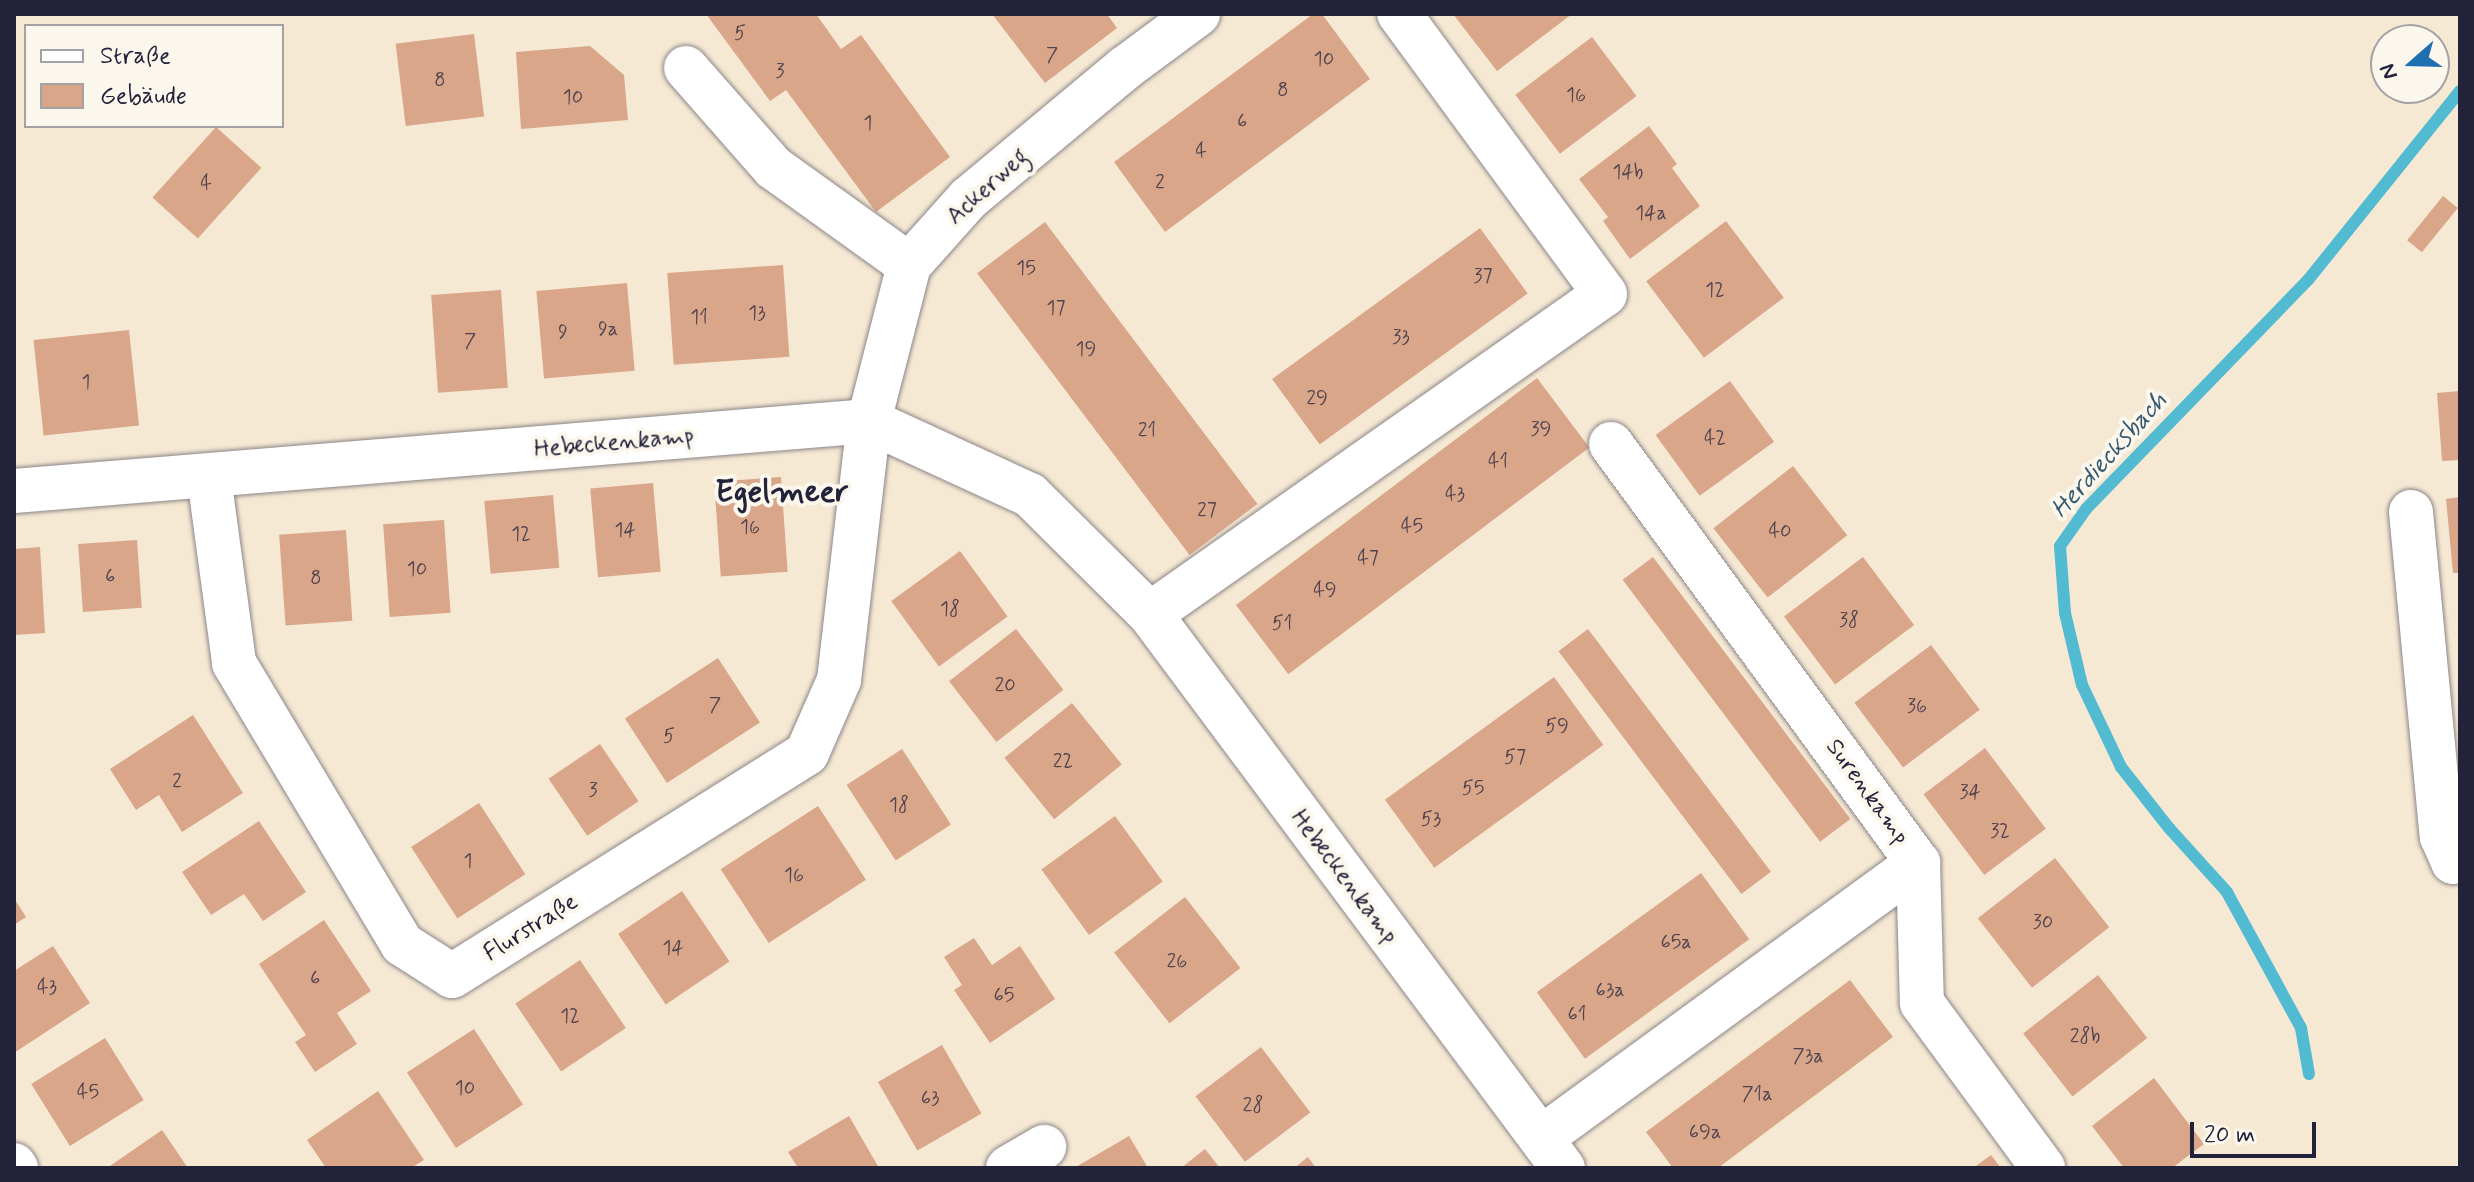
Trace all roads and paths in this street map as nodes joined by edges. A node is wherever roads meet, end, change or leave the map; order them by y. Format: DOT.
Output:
graph roads {
  1 [pos="1198,14"];
  2 [pos="1399,14"];
  3 [pos="686,68"];
  4 [pos="909,265"];
  5 [pos="869,421"];
  6 [pos="1611,444"];
  7 [pos="209,477"];
  8 [pos="14,491"];
  9 [pos="2411,512"];
  10 [pos="1150,614"];
  11 [pos="2460,861"];
  12 [pos="1918,863"];
  13 [pos="1552,1153"];
  14 [pos="2043,1168"];
  1 -- 4 [label="street, Ackerweg"];
  2 -- 10 [label="street"];
  3 -- 4 [label="street"];
  4 -- 5 [label="street, Ackerweg"];
  5 -- 7 [label="street, Hebeckenkamp"];
  5 -- 7 [label="street, Flurstraße"];
  5 -- 10 [label="street, Hebeckenkamp"];
  6 -- 12 [label="street, Surenkamp"];
  7 -- 8 [label="street, Hebeckenkamp"];
  9 -- 11 [label="street"];
  10 -- 13 [label="street, Hebeckenkamp"];
  12 -- 13 [label="street, Hebeckenkamp"];
  12 -- 14 [label="street, Surenkamp"];
}
